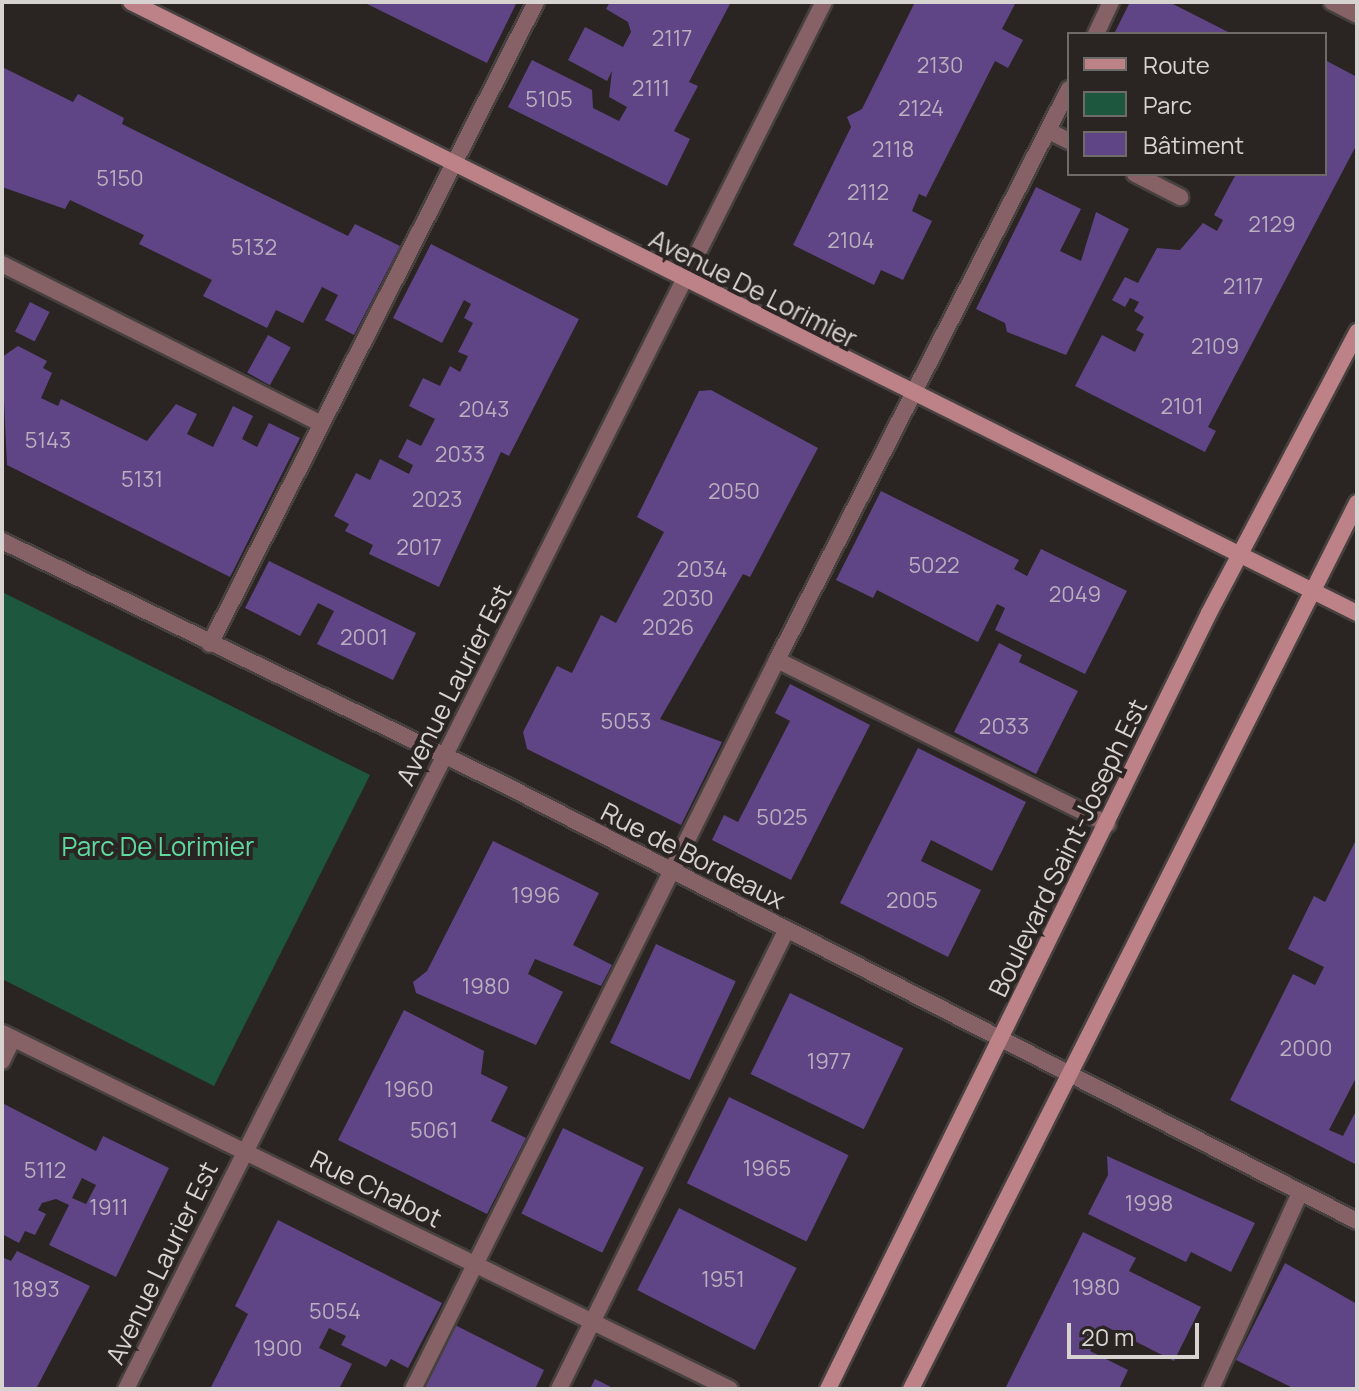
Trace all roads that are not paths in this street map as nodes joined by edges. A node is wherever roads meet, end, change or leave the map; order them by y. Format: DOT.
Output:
graph roads {
  1 [pos="131,2"];
  2 [pos="536,2"];
  3 [pos="824,2"];
  4 [pos="1111,2"];
  5 [pos="1332,2"];
  6 [pos="1357,15"];
  7 [pos="1097,32"];
  8 [pos="1067,93"];
  9 [pos="1049,131"];
  10 [pos="1067,140"];
  11 [pos="457,164"];
  12 [pos="1139,176"];
  13 [pos="1180,197"];
  14 [pos="2,264"];
  15 [pos="682,280"];
  16 [pos="1357,332"];
  17 [pos="915,398"];
  18 [pos="318,422"];
  19 [pos="1357,503"];
  20 [pos="2,541"];
  21 [pos="1240,554"];
  22 [pos="1312,592"];
  23 [pos="1357,613"];
  24 [pos="210,644"];
  25 [pos="777,660"];
  26 [pos="445,755"];
  27 [pos="1108,824"];
  28 [pos="672,873"];
  29 [pos="786,931"];
  30 [pos="8,1035"];
  31 [pos="1001,1039"];
  32 [pos="2,1061"];
  33 [pos="1072,1072"];
  34 [pos="244,1152"];
  35 [pos="1300,1193"];
  36 [pos="1357,1221"];
  37 [pos="476,1264"];
  38 [pos="592,1322"];
  39 [pos="126,1389"];
  40 [pos="413,1389"];
  41 [pos="559,1389"];
  42 [pos="730,1389"];
  43 [pos="828,1389"];
  44 [pos="911,1389"];
  45 [pos="1211,1389"];
  1 -- 11 [label="main road, Avenue De Lorimier"];
  2 -- 11 [label="street"];
  3 -- 15 [label="street, Avenue Laurier Est"];
  4 -- 7 [label="street"];
  5 -- 6 [label="street"];
  8 -- 9 [label="street"];
  9 -- 10 [label="street"];
  9 -- 17 [label="street"];
  11 -- 15 [label="main road, Avenue De Lorimier"];
  11 -- 18 [label="street"];
  12 -- 13 [label="street"];
  14 -- 18 [label="street"];
  15 -- 17 [label="main road, Avenue De Lorimier"];
  15 -- 26 [label="street, Avenue Laurier Est"];
  16 -- 21 [label="main road, Boulevard Saint-Joseph Est"];
  17 -- 21 [label="main road, Avenue De Lorimier"];
  17 -- 25 [label="street"];
  18 -- 24 [label="street"];
  19 -- 22 [label="main road"];
  20 -- 24 [label="street, Rue de Bordeaux"];
  21 -- 22 [label="main road, Avenue De Lorimier"];
  21 -- 27 [label="main road, Boulevard Saint-Joseph Est"];
  22 -- 23 [label="main road, Avenue De Lorimier"];
  22 -- 33 [label="main road"];
  24 -- 26 [label="street, Rue de Bordeaux"];
  25 -- 27 [label="street"];
  25 -- 28 [label="street"];
  26 -- 28 [label="street, Rue de Bordeaux"];
  26 -- 34 [label="street, Avenue Laurier Est"];
  27 -- 31 [label="main road, Boulevard Saint-Joseph Est"];
  28 -- 29 [label="street, Rue de Bordeaux"];
  28 -- 37 [label="street"];
  29 -- 31 [label="street, Rue de Bordeaux"];
  29 -- 38 [label="street"];
  30 -- 32 [label="street"];
  30 -- 34 [label="street, Rue Chabot"];
  31 -- 33 [label="street, Rue de Bordeaux"];
  31 -- 43 [label="main road, Boulevard Saint-Joseph Est"];
  33 -- 35 [label="street, Rue de Bordeaux"];
  33 -- 44 [label="main road"];
  34 -- 37 [label="street, Rue Chabot"];
  34 -- 39 [label="street, Avenue Laurier Est"];
  35 -- 36 [label="street, Rue de Bordeaux"];
  35 -- 45 [label="street"];
  37 -- 38 [label="street, Rue Chabot"];
  37 -- 40 [label="street"];
  38 -- 41 [label="street"];
  38 -- 42 [label="street, Rue Chabot"];
}
